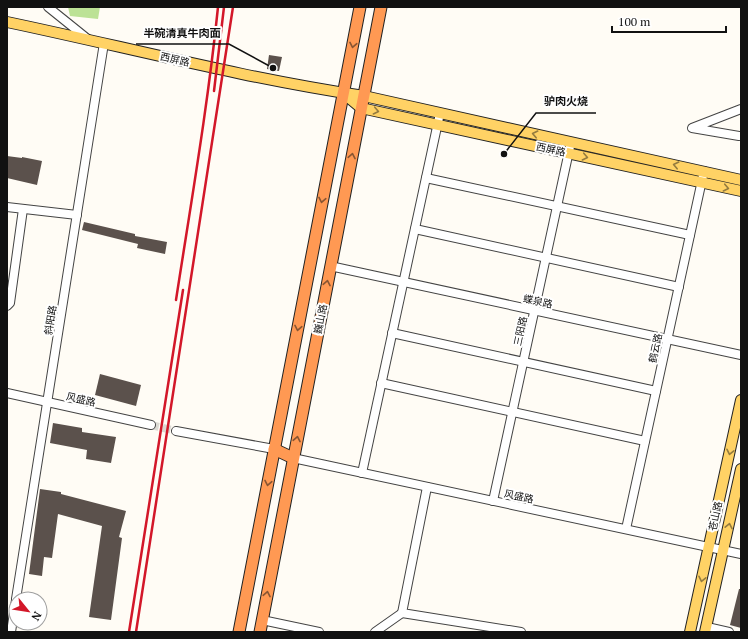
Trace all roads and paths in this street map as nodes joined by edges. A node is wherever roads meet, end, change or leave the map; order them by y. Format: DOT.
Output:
graph roads {
  1 [pos="48,7"];
  2 [pos="360,7"];
  3 [pos="381,7"];
  4 [pos="7,22"];
  5 [pos="89,40"];
  6 [pos="104,43"];
  7 [pos="343,93"];
  8 [pos="364,96"];
  9 [pos="361,108"];
  10 [pos="741,109"];
  11 [pos="440,113"];
  12 [pos="438,124"];
  13 [pos="739,136"];
  14 [pos="572,142"];
  15 [pos="569,153"];
  16 [pos="704,171"];
  17 [pos="426,178"];
  18 [pos="741,180"];
  19 [pos="702,182"];
  20 [pos="741,191"];
  21 [pos="558,206"];
  22 [pos="7,207"];
  23 [pos="22,210"];
  24 [pos="77,215"];
  25 [pos="415,230"];
  26 [pos="690,235"];
  27 [pos="546,258"];
  28 [pos="330,266"];
  29 [pos="404,282"];
  30 [pos="679,287"];
  31 [pos="7,306"];
  32 [pos="535,310"];
  33 [pos="392,333"];
  34 [pos="667,339"];
  35 [pos="741,355"];
  36 [pos="524,362"];
  37 [pos="382,383"];
  38 [pos="656,391"];
  39 [pos="7,393"];
  40 [pos="741,400"];
  41 [pos="47,402"];
  42 [pos="513,412"];
  43 [pos="151,425"];
  44 [pos="176,431"];
  45 [pos="645,441"];
  46 [pos="274,449"];
  47 [pos="293,458"];
  48 [pos="741,469"];
  49 [pos="362,473"];
  50 [pos="427,487"];
  51 [pos="493,501"];
  52 [pos="626,529"];
  53 [pos="709,547"];
  54 [pos="723,550"];
  55 [pos="741,554"];
  56 [pos="17,591"];
  57 [pos="402,613"];
  58 [pos="262,620"];
  59 [pos="706,629"];
  60 [pos="239,632"];
  61 [pos="260,632"];
  62 [pos="319,632"];
  63 [pos="375,632"];
  64 [pos="522,632"];
  65 [pos="690,632"];
  66 [pos="728,632"];
  1 -- 5 [label="street"];
  2 -- 7 [label="highway, 巍山路, one-way"];
  3 -- 8 [label="highway, 巍山路"];
  4 -- 5 [label="main road, 西屏路"];
  5 -- 6 [label="main road, 西屏路"];
  6 -- 7 [label="main road, 西屏路"];
  6 -- 24 [label="street, 斜阳路"];
  7 -- 8 [label="main road, 西屏路"];
  7 -- 9 [label="main road, 西屏路"];
  7 -- 46 [label="highway, 巍山路, one-way"];
  8 -- 9 [label="highway, 巍山路"];
  8 -- 11 [label="main road, 西屏路"];
  9 -- 12 [label="main road, 西屏路, one-way"];
  28 -- 9 [label="highway, 巍山路, one-way"];
  10 -- 13 [label="street"];
  11 -- 12 [label="street"];
  14 -- 11 [label="main road, 西屏路, one-way"];
  12 -- 15 [label="main road, 西屏路"];
  12 -- 17 [label="street"];
  14 -- 15 [label="street, 三阳路"];
  16 -- 14 [label="main road, 西屏路, one-way"];
  15 -- 19 [label="main road, 西屏路, one-way"];
  15 -- 21 [label="street, 三阳路"];
  16 -- 18 [label="main road, 西屏路"];
  16 -- 19 [label="street, 鹤云路"];
  17 -- 21 [label="street"];
  17 -- 25 [label="street"];
  19 -- 20 [label="main road, 西屏路, one-way"];
  19 -- 26 [label="street, 鹤云路"];
  21 -- 26 [label="street"];
  21 -- 27 [label="street, 三阳路"];
  22 -- 23 [label="street"];
  23 -- 24 [label="street"];
  23 -- 31 [label="street"];
  24 -- 41 [label="street, 斜阳路"];
  25 -- 27 [label="street"];
  25 -- 29 [label="street"];
  26 -- 30 [label="street, 鹤云路"];
  27 -- 30 [label="street"];
  27 -- 32 [label="street, 三阳路"];
  28 -- 29 [label="street, 蝶泉路"];
  47 -- 28 [label="highway, 巍山路, one-way"];
  29 -- 32 [label="street, 蝶泉路"];
  29 -- 33 [label="street"];
  30 -- 34 [label="street, 鹤云路"];
  32 -- 34 [label="street, 蝶泉路"];
  32 -- 36 [label="street, 三阳路"];
  33 -- 36 [label="street"];
  33 -- 37 [label="street"];
  34 -- 35 [label="street, 蝶泉路"];
  34 -- 38 [label="street, 鹤云路"];
  36 -- 38 [label="street"];
  36 -- 42 [label="street, 三阳路"];
  37 -- 42 [label="street"];
  37 -- 49 [label="street"];
  38 -- 45 [label="street, 鹤云路"];
  39 -- 41 [label="street, 风盛路"];
  40 -- 53 [label="main road, 苍山路, one-way"];
  41 -- 43 [label="street, 风盛路"];
  41 -- 56 [label="street, 斜阳路"];
  42 -- 45 [label="street"];
  42 -- 51 [label="street, 三阳路"];
  44 -- 46 [label="street"];
  45 -- 52 [label="street, 鹤云路"];
  46 -- 47 [label="highway"];
  46 -- 60 [label="highway, 巍山路, one-way"];
  47 -- 49 [label="street, 风盛路"];
  58 -- 47 [label="highway, 巍山路, one-way"];
  54 -- 48 [label="main road, 苍山路, one-way"];
  49 -- 50 [label="street, 风盛路"];
  50 -- 51 [label="street, 风盛路"];
  50 -- 57 [label="street"];
  51 -- 52 [label="street, 风盛路"];
  52 -- 53 [label="street, 风盛路"];
  53 -- 54 [label="street, 风盛路"];
  53 -- 65 [label="main road, 苍山路, one-way"];
  54 -- 55 [label="street, 风盛路"];
  54 -- 59 [label="main road, 苍山路"];
  57 -- 63 [label="street"];
  57 -- 64 [label="street"];
  58 -- 61 [label="highway, 巍山路"];
  58 -- 62 [label="street"];
  59 -- 66 [label="street"];
}
